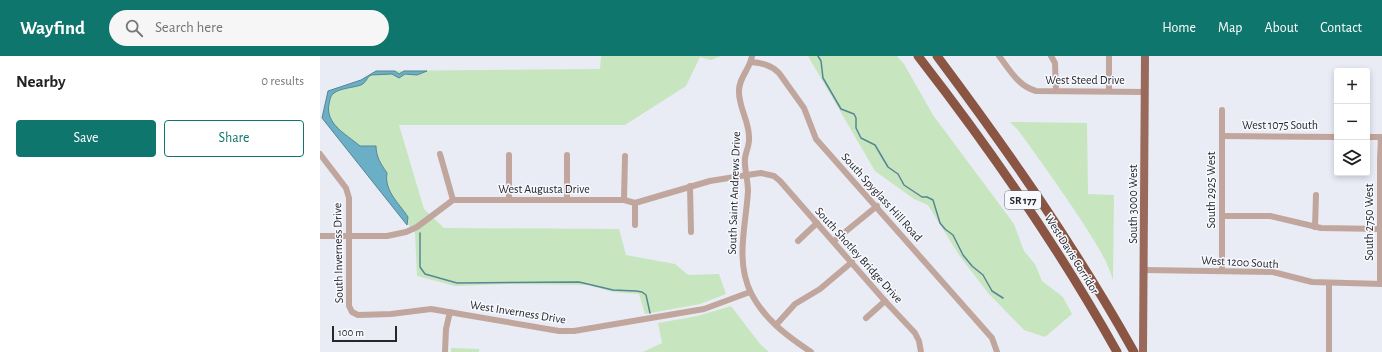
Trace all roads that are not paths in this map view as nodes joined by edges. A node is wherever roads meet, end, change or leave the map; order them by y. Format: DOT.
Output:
graph roads {
  1 [pos="918,56"];
  2 [pos="937,56"];
  3 [pos="1000,56"];
  4 [pos="1051,56"];
  5 [pos="1109,56"];
  6 [pos="1145,56"];
  7 [pos="752,59"];
  8 [pos="1056,91"];
  9 [pos="1109,92"];
  10 [pos="1145,92"];
  11 [pos="1222,110"];
  12 [pos="1222,136"];
  13 [pos="1334,137"];
  14 [pos="1370,137"];
  15 [pos="1382,137"];
  16 [pos="320,154"];
  17 [pos="440,154"];
  18 [pos="509,155"];
  19 [pos="567,155"];
  20 [pos="625,156"];
  21 [pos="326,162"];
  22 [pos="320,166"];
  23 [pos="747,175"];
  24 [pos="690,186"];
  25 [pos="1316,195"];
  26 [pos="453,200"];
  27 [pos="509,200"];
  28 [pos="567,200"];
  29 [pos="624,200"];
  30 [pos="635,203"];
  31 [pos="877,206"];
  32 [pos="1222,216"];
  33 [pos="816,223"];
  34 [pos="635,226"];
  35 [pos="1315,227"];
  36 [pos="1380,229"];
  37 [pos="691,232"];
  38 [pos="320,236"];
  39 [pos="349,236"];
  40 [pos="798,241"];
  41 [pos="834,241"];
  42 [pos="852,262"];
  43 [pos="1145,270"];
  44 [pos="1222,270"];
  45 [pos="1329,284"];
  46 [pos="1381,284"];
  47 [pos="750,292"];
  48 [pos="885,301"];
  49 [pos="352,312"];
  50 [pos="450,312"];
  51 [pos="866,318"];
  52 [pos="776,325"];
  53 [pos="446,352"];
  54 [pos="811,352"];
  55 [pos="920,352"];
  56 [pos="997,352"];
  57 [pos="1117,352"];
  58 [pos="1134,352"];
  59 [pos="1143,352"];
  60 [pos="1329,352"];
  1 -- 57 [label="highway, West Davis Corridor / SR 177"];
  2 -- 58 [label="highway, West Davis Corridor / SR 177"];
  3 -- 8 [label="street, West Steed Drive"];
  4 -- 8 [label="street"];
  5 -- 9 [label="street"];
  6 -- 10 [label="main road, South 3000 West"];
  7 -- 23 [label="street, South Saint Andrews Drive"];
  7 -- 31 [label="street, South Spyglass Hill Road"];
  8 -- 9 [label="street, West Steed Drive"];
  9 -- 10 [label="street, West Steed Drive"];
  10 -- 43 [label="main road, South 3000 West"];
  11 -- 12 [label="street, South 2925 West"];
  12 -- 13 [label="street, West 1075 South"];
  12 -- 32 [label="street, South 2925 West"];
  14 -- 15 [label="street"];
  15 -- 36 [label="street, South 2750 West"];
  16 -- 21 [label="street, South Inverness Drive"];
  17 -- 26 [label="street"];
  18 -- 27 [label="street"];
  19 -- 28 [label="street"];
  20 -- 29 [label="street"];
  21 -- 22 [label="street"];
  21 -- 39 [label="street, South Inverness Drive"];
  23 -- 24 [label="street"];
  23 -- 33 [label="street, South Shotley Bridge Drive"];
  23 -- 47 [label="street, South Saint Andrews Drive"];
  24 -- 30 [label="street"];
  24 -- 37 [label="street"];
  25 -- 35 [label="street"];
  26 -- 27 [label="street, West Augusta Drive"];
  26 -- 39 [label="street"];
  27 -- 28 [label="street, West Augusta Drive"];
  28 -- 29 [label="street, West Augusta Drive"];
  29 -- 30 [label="street, West Augusta Drive"];
  30 -- 34 [label="street"];
  31 -- 41 [label="street"];
  31 -- 56 [label="street, South Spyglass Hill Road"];
  32 -- 35 [label="street"];
  32 -- 44 [label="street, South 2925 West"];
  33 -- 40 [label="street"];
  33 -- 41 [label="street, South Shotley Bridge Drive"];
  35 -- 36 [label="street"];
  36 -- 46 [label="street, South 2750 West"];
  38 -- 39 [label="street"];
  39 -- 49 [label="street, South Inverness Drive"];
  41 -- 42 [label="street, South Shotley Bridge Drive"];
  42 -- 48 [label="street, South Shotley Bridge Drive"];
  42 -- 52 [label="street"];
  43 -- 44 [label="street, West 1200 South"];
  43 -- 59 [label="main road, South 3000 West"];
  44 -- 45 [label="street, West 1200 South"];
  45 -- 46 [label="street, West 1200 South"];
  45 -- 60 [label="street"];
  47 -- 50 [label="street, West Inverness Drive"];
  47 -- 52 [label="street, South Saint Andrews Drive"];
  48 -- 51 [label="street"];
  48 -- 55 [label="street, South Shotley Bridge Drive"];
  49 -- 50 [label="street, West Inverness Drive"];
  50 -- 53 [label="street"];
  52 -- 54 [label="street, South Saint Andrews Drive"];
}
